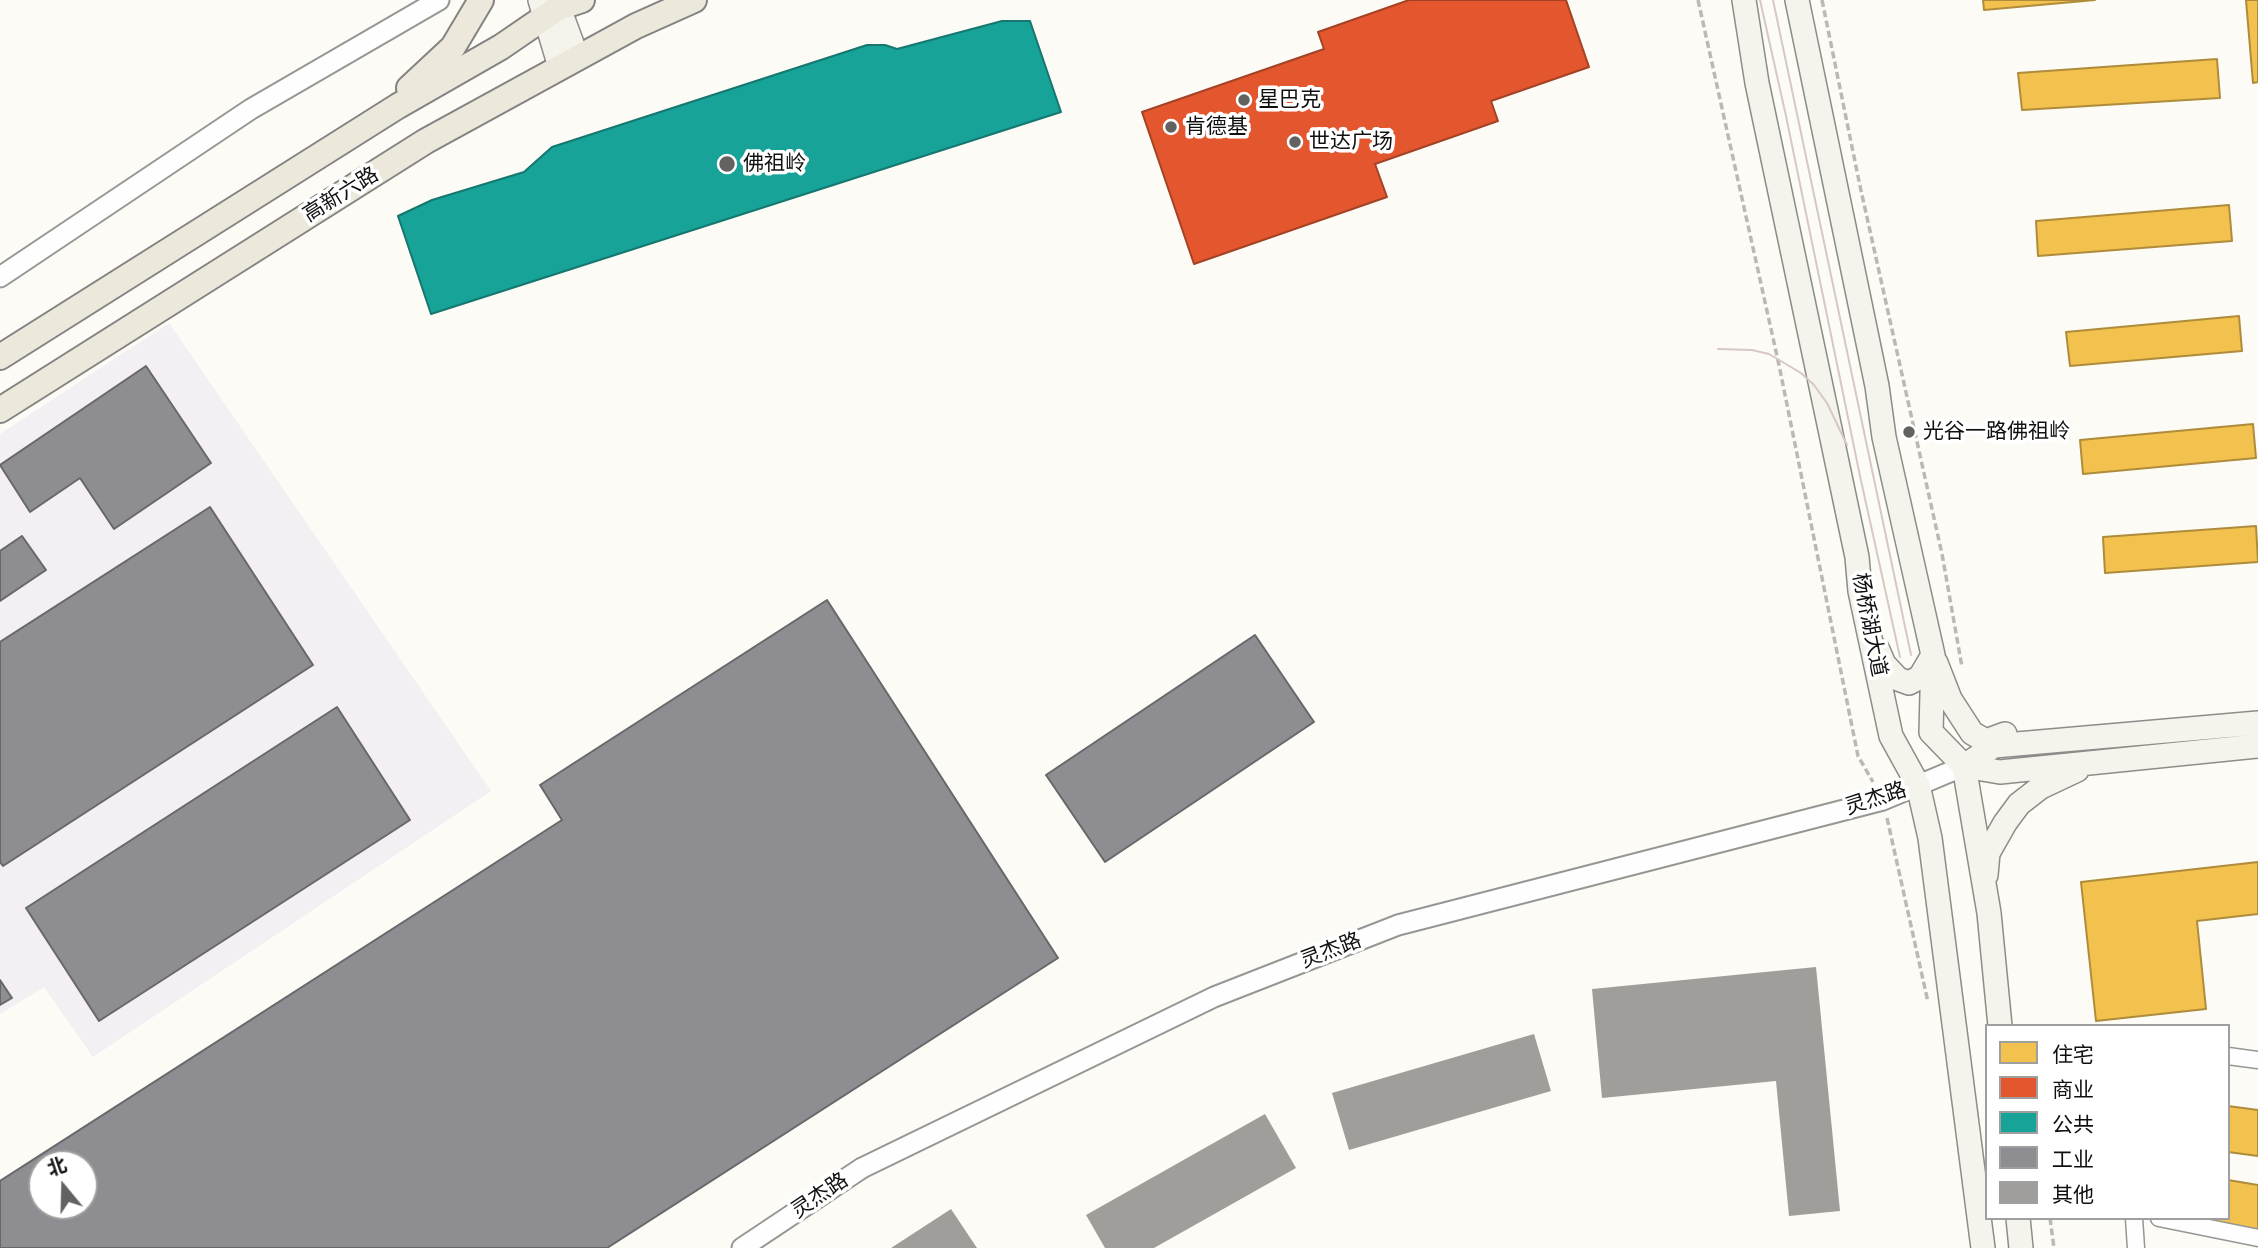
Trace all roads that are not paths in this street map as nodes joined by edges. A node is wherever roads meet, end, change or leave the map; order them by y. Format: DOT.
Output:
graph roads {
  1 [pos="439,0"];
  2 [pos="481,0"];
  3 [pos="582,0"];
  4 [pos="694,0"];
  5 [pos="1744,0"];
  6 [pos="1797,0"];
  7 [pos="550,6"];
  8 [pos="569,62"];
  9 [pos="376,120"];
  10 [pos="0,277"];
  11 [pos="0,357"];
  12 [pos="0,410"];
  13 [pos="1868,627"];
  14 [pos="1933,655"];
  15 [pos="2258,723"];
  16 [pos="2102,737"];
  17 [pos="2258,746"];
  18 [pos="2096,762"];
  19 [pos="1964,766"];
  20 [pos="1918,785"];
  21 [pos="1985,892"];
  22 [pos="2000,1024"];
  23 [pos="2230,1056"];
  24 [pos="2258,1060"];
  25 [pos="2018,1220"];
  26 [pos="2134,1220"];
  27 [pos="2169,1220"];
  28 [pos="2258,1238"];
  29 [pos="742,1248"];
  30 [pos="1983,1248"];
  31 [pos="2021,1248"];
  32 [pos="2136,1248"];
  1 -- 10 [label="street"];
  2 -- 9 [label="main road"];
  3 -- 7 [label="main road"];
  4 -- 8 [label="main road, 高新六路"];
  5 -- 13 [label="main road, 杨桥湖大道"];
  6 -- 14 [label="main road"];
  7 -- 8 [label="main road"];
  7 -- 9 [label="main road"];
  8 -- 12 [label="main road, 高新六路"];
  9 -- 11 [label="main road"];
  13 -- 14 [label="main road"];
  13 -- 20 [label="main road, 杨桥湖大道"];
  14 -- 16 [label="main road"];
  14 -- 19 [label="main road"];
  15 -- 16 [label="main road"];
  16 -- 19 [label="main road"];
  17 -- 18 [label="main road"];
  18 -- 19 [label="main road"];
  18 -- 21 [label="main road"];
  19 -- 20 [label="street, 灵杰路"];
  19 -- 21 [label="main road"];
  20 -- 29 [label="street, 灵杰路"];
  20 -- 30 [label="main road, 杨桥湖大道"];
  21 -- 22 [label="main road"];
  23 -- 24 [label="street"];
  25 -- 31 [label="main road"];
  26 -- 32 [label="street"];
  27 -- 28 [label="street"];
}
